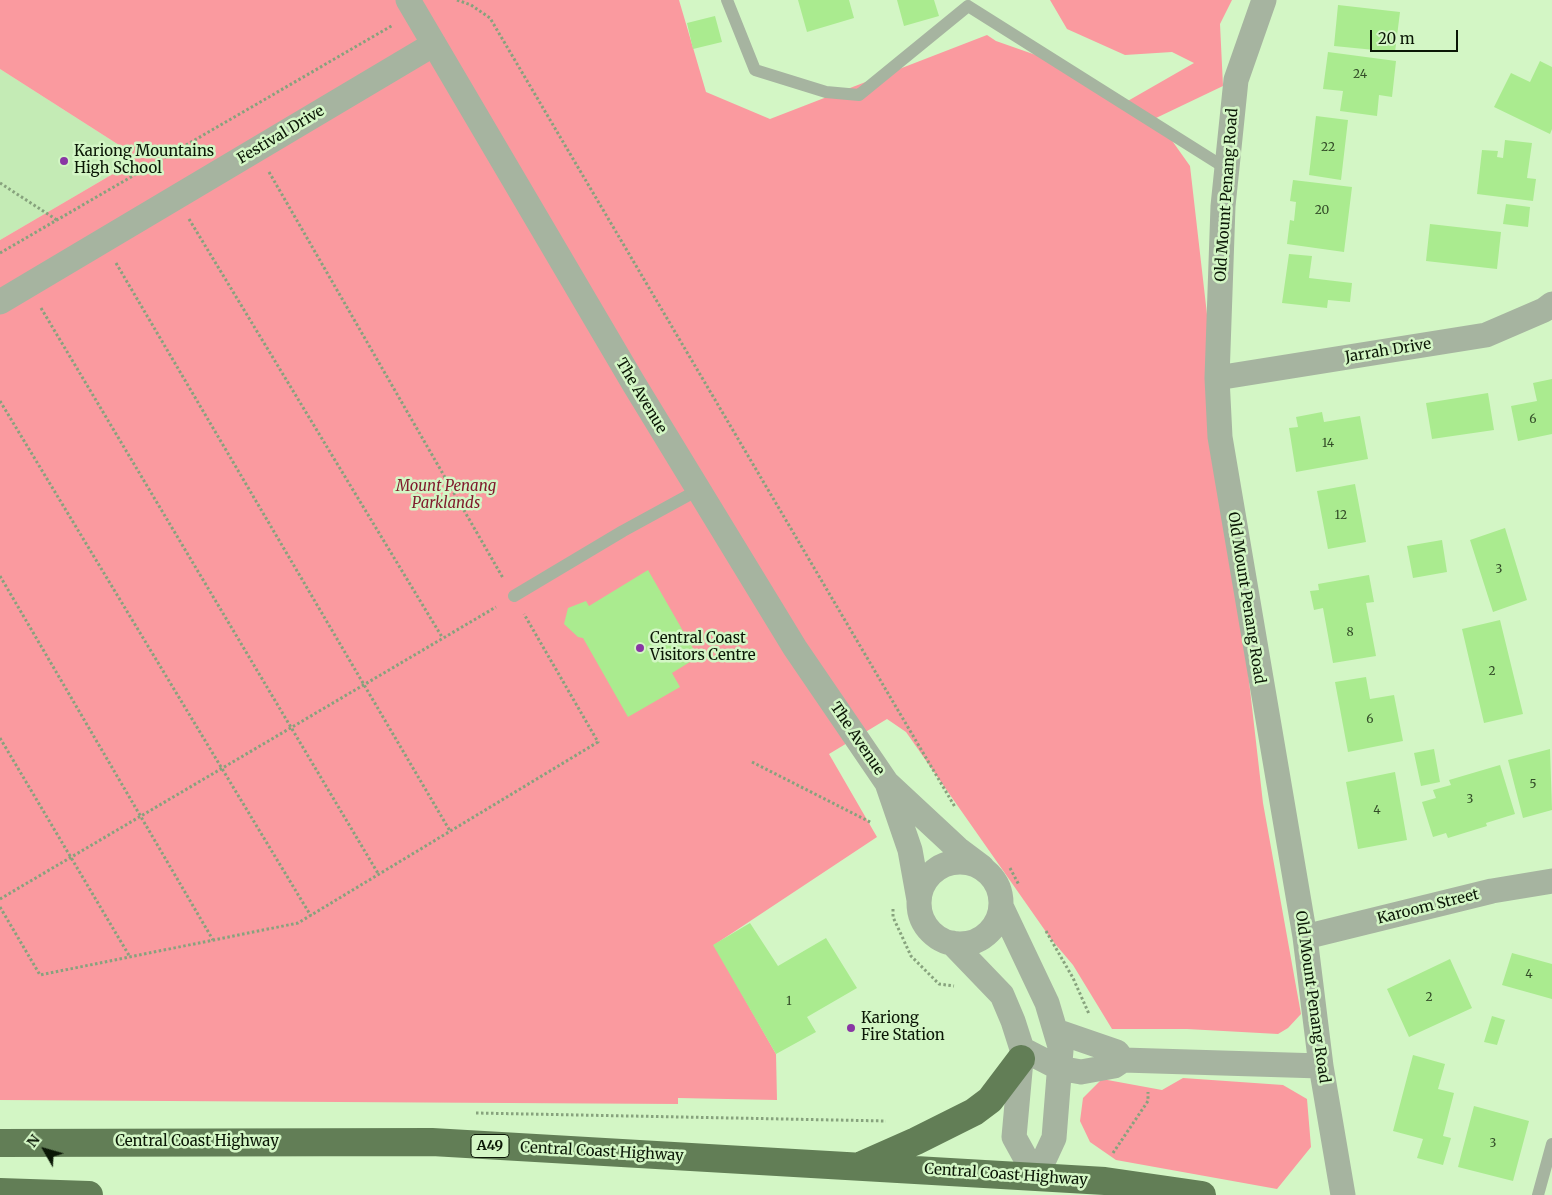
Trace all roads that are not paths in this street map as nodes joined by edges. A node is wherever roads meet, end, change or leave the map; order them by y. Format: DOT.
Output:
graph roads {
  1 [pos="727,0"];
  2 [pos="1264,0"];
  3 [pos="412,6"];
  4 [pos="434,44"];
  5 [pos="1227,169"];
  6 [pos="0,302"];
  7 [pos="1552,304"];
  8 [pos="1217,378"];
  9 [pos="698,490"];
  10 [pos="514,596"];
  11 [pos="891,794"];
  12 [pos="994,864"];
  13 [pos="1552,881"];
  14 [pos="918,900"];
  15 [pos="1001,906"];
  16 [pos="1305,937"];
  17 [pos="952,943"];
  18 [pos="1056,1031"];
  19 [pos="1021,1054"];
  20 [pos="1123,1060"];
  21 [pos="1321,1066"];
  22 [pos="1059,1068"];
  23 [pos="0,1143"];
  24 [pos="1552,1144"];
  25 [pos="858,1166"];
  26 [pos="1036,1177"];
  27 [pos="0,1192"];
  28 [pos="90,1195"];
  29 [pos="1202,1195"];
  30 [pos="1343,1195"];
  31 [pos="1538,1195"];
  1 -- 5 [label="lane"];
  2 -- 5 [label="street, Old Mount Penang Road"];
  3 -- 4 [label="street, The Avenue"];
  4 -- 6 [label="street, Festival Drive"];
  4 -- 9 [label="street, The Avenue"];
  5 -- 8 [label="street, Old Mount Penang Road"];
  7 -- 8 [label="street, Jarrah Drive"];
  8 -- 16 [label="street, Old Mount Penang Road"];
  9 -- 10 [label="lane"];
  9 -- 11 [label="street, The Avenue"];
  11 -- 12 [label="street, The Avenue"];
  11 -- 14 [label="street, The Avenue"];
  12 -- 14 [label="street"];
  12 -- 15 [label="street"];
  13 -- 16 [label="street, Karoom Street"];
  14 -- 17 [label="street"];
  15 -- 17 [label="street"];
  15 -- 18 [label="street"];
  16 -- 21 [label="street, Old Mount Penang Road"];
  17 -- 19 [label="street"];
  18 -- 20 [label="street"];
  18 -- 22 [label="street"];
  19 -- 22 [label="street"];
  19 -- 25 [label="highway"];
  19 -- 26 [label="street"];
  20 -- 21 [label="street"];
  20 -- 22 [label="street"];
  21 -- 30 [label="street, Old Mount Penang Road"];
  22 -- 26 [label="street"];
  23 -- 25 [label="highway, Central Coast Highway / A49"];
  24 -- 31 [label="lane"];
  25 -- 26 [label="highway, Central Coast Highway / A49"];
  26 -- 29 [label="highway, Central Coast Highway / A49"];
  27 -- 28 [label="highway"];
}
